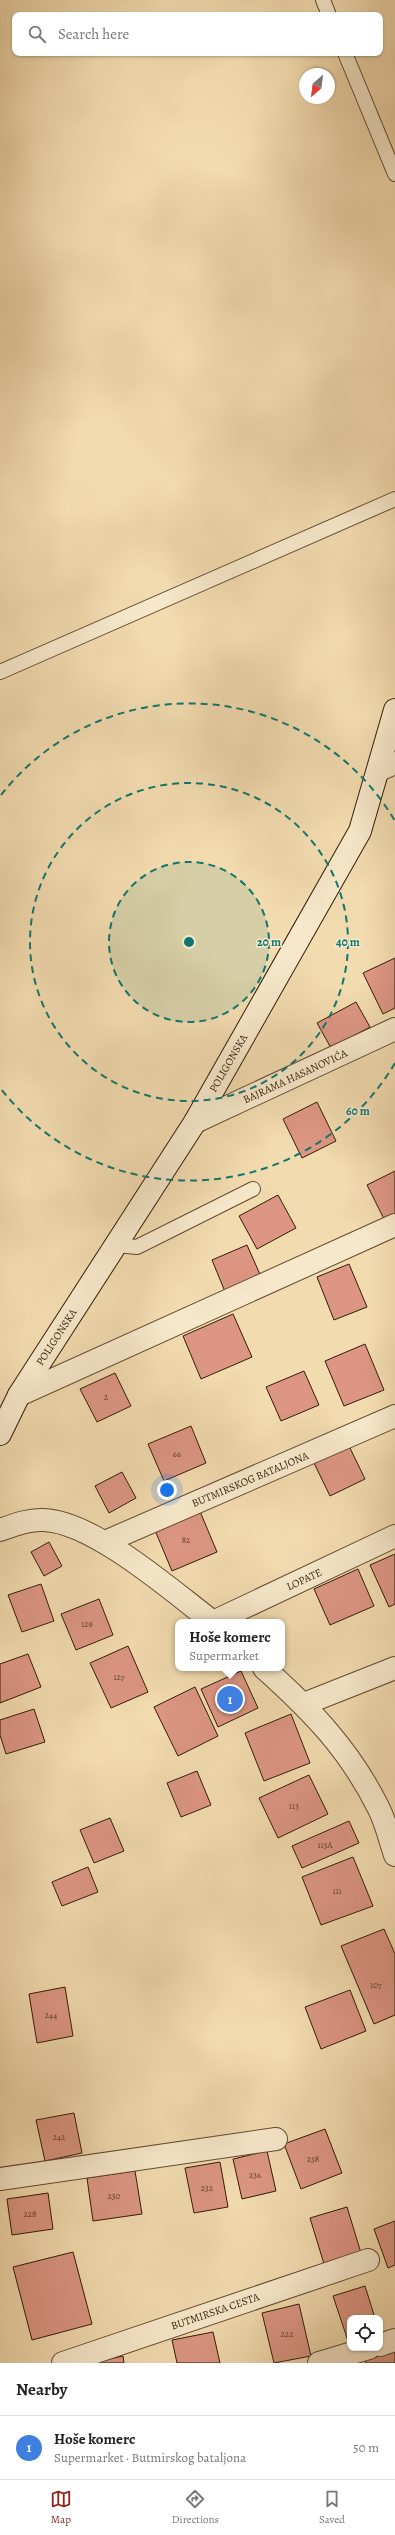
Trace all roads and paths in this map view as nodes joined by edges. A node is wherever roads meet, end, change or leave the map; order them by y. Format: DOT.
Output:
graph roads {
  1 [pos="323,0"];
  2 [pos="328,12"];
  3 [pos="346,56"];
  4 [pos="395,174"];
  5 [pos="395,499"];
  6 [pos="0,672"];
  7 [pos="395,710"];
  8 [pos="387,766"];
  9 [pos="395,1029"];
  10 [pos="195,1122"];
  11 [pos="252,1189"];
  12 [pos="395,1225"];
  13 [pos="116,1245"];
  14 [pos="19,1395"];
  15 [pos="395,1416"];
  16 [pos="0,1434"];
  17 [pos="0,1530"];
  18 [pos="395,1536"];
  19 [pos="105,1542"];
  20 [pos="209,1619"];
  21 [pos="219,1619"];
  22 [pos="395,1668"];
  23 [pos="267,1671"];
  24 [pos="304,1704"];
  25 [pos="395,1855"];
  26 [pos="276,2139"];
  27 [pos="0,2179"];
  28 [pos="368,2260"];
  29 [pos="395,2340"];
  30 [pos="383,2344"];
  31 [pos="359,2351"];
  32 [pos="63,2363"];
  33 [pos="319,2363"];
  1 -- 2 [label="lane"];
  3 -- 4 [label="lane"];
  5 -- 6 [label="lane"];
  7 -- 8 [label="street, POLIGONSKA"];
  8 -- 10 [label="street, POLIGONSKA"];
  9 -- 10 [label="street, BAJRAMA HASANOVIĆA"];
  10 -- 13 [label="street, POLIGONSKA"];
  11 -- 13 [label="lane"];
  12 -- 14 [label="street, POLIGONSKA"];
  13 -- 14 [label="street, POLIGONSKA"];
  14 -- 16 [label="street, POLIGONSKA"];
  15 -- 19 [label="street, BUTMIRSKOG BATALJONA"];
  17 -- 19 [label="street"];
  18 -- 21 [label="street, LOPATE"];
  19 -- 20 [label="street"];
  22 -- 24 [label="street"];
  23 -- 24 [label="street"];
  24 -- 25 [label="street"];
  26 -- 27 [label="street"];
  28 -- 32 [label="street, BUTMIRSKA CESTA"];
  29 -- 30 [label="street"];
  31 -- 33 [label="street"];
}
